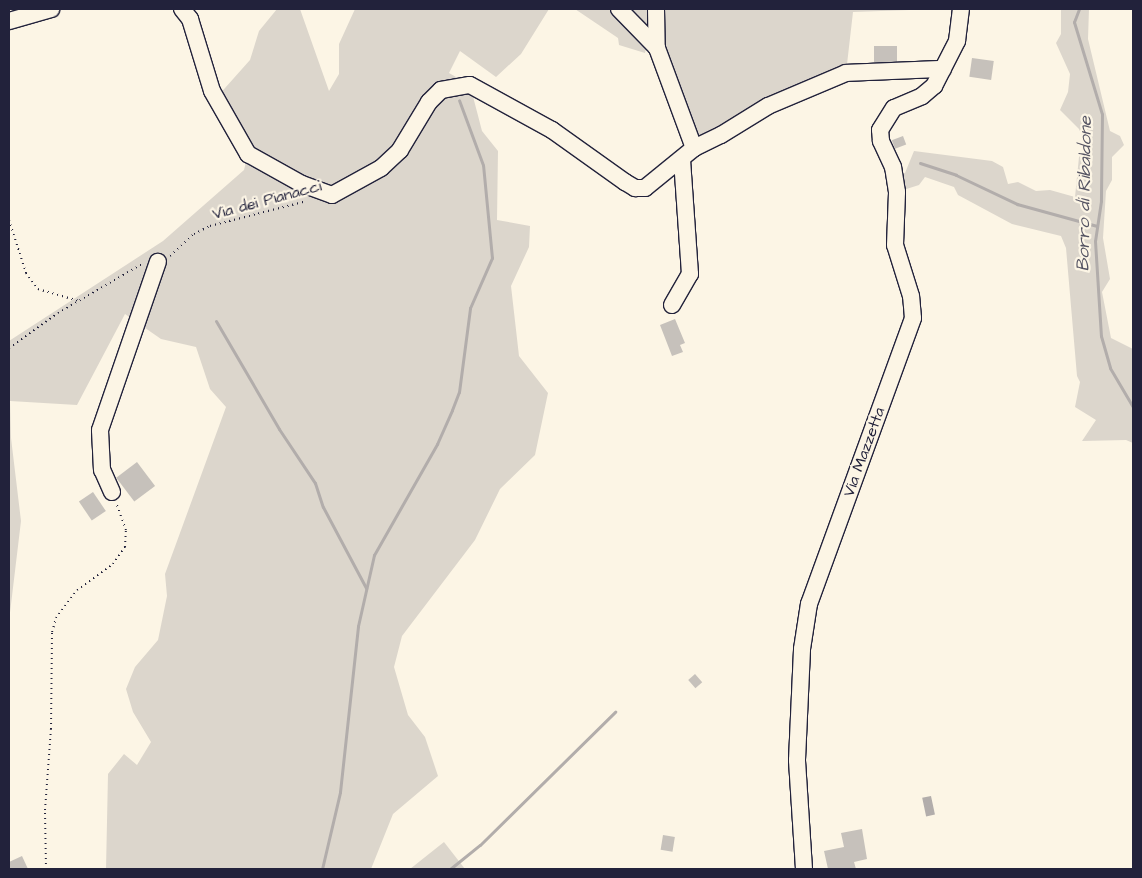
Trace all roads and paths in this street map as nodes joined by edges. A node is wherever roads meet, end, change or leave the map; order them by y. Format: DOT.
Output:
graph roads {
  1 [pos="51,9"];
  2 [pos="182,9"];
  3 [pos="619,9"];
  4 [pos="656,9"];
  5 [pos="960,9"];
  6 [pos="9,21"];
  7 [pos="657,48"];
  8 [pos="943,69"];
  9 [pos="694,148"];
  10 [pos="682,159"];
  11 [pos="332,195"];
  12 [pos="9,220"];
  13 [pos="158,262"];
  14 [pos="79,301"];
  15 [pos="672,305"];
  16 [pos="9,348"];
  17 [pos="112,492"];
  18 [pos="46,869"];
  19 [pos="804,869"];
  1 -- 6 [label="street"];
  2 -- 11 [label="street"];
  3 -- 7 [label="street"];
  4 -- 7 [label="street"];
  5 -- 8 [label="street"];
  7 -- 9 [label="street"];
  8 -- 9 [label="street"];
  8 -- 19 [label="street, Via Mazzetta"];
  9 -- 10 [label="street"];
  10 -- 11 [label="street"];
  10 -- 15 [label="street"];
  11 -- 13 [label="path, Via dei Pianacci"];
  12 -- 14 [label="path"];
  13 -- 14 [label="path, Via dei Pianacci"];
  13 -- 17 [label="street"];
  14 -- 16 [label="path, Via dei Pianacci"];
  17 -- 18 [label="path"];
}
